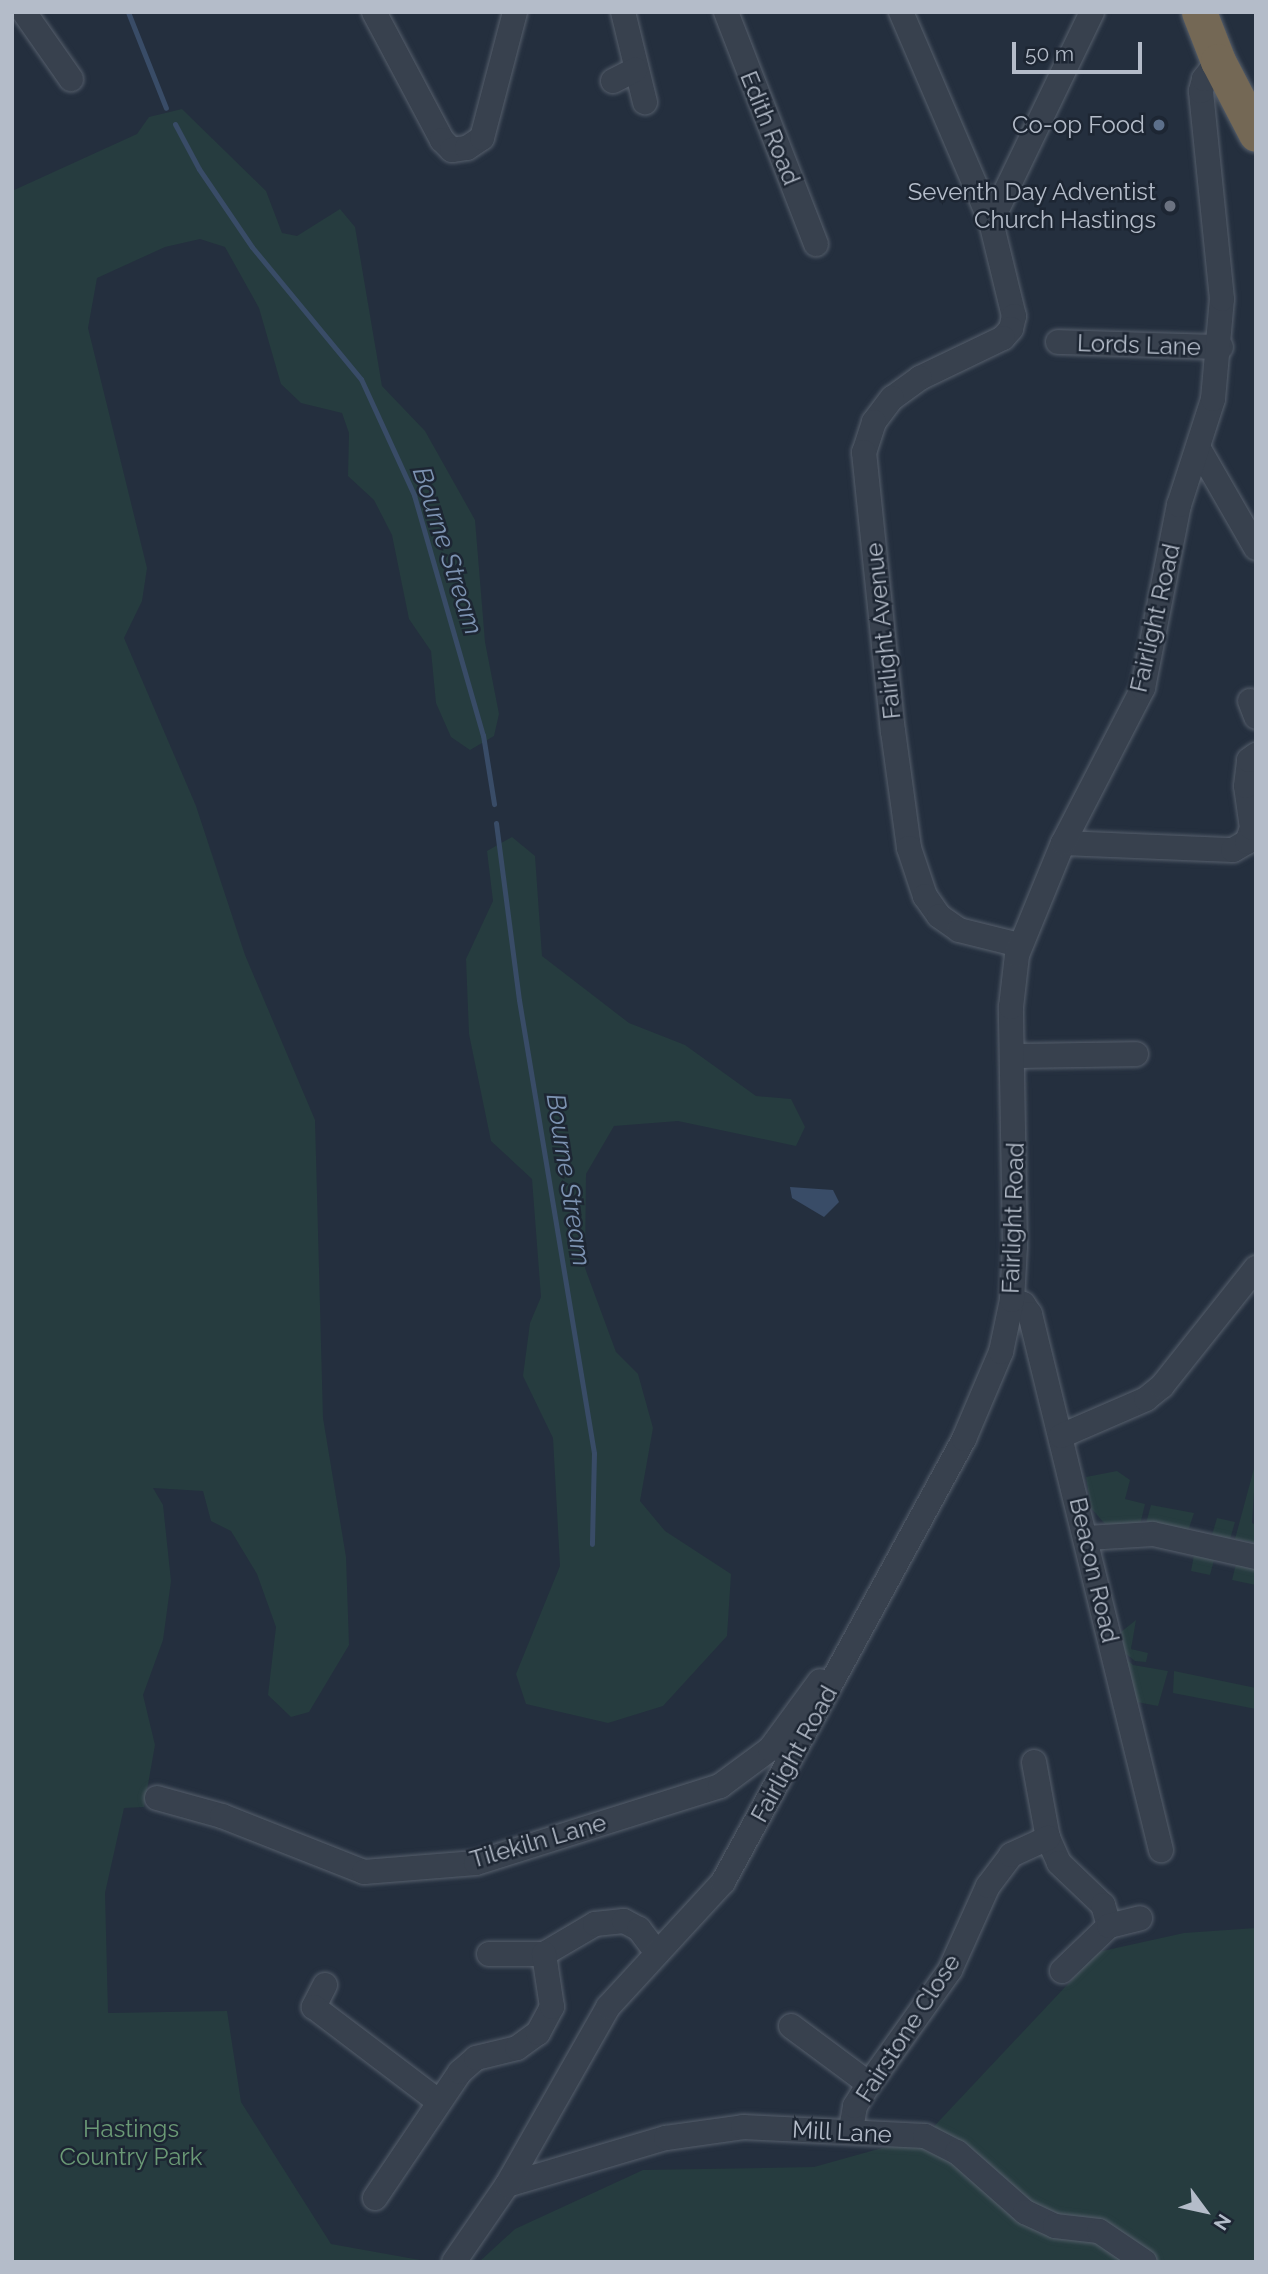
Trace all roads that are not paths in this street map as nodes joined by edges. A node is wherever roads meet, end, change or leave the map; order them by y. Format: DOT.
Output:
graph roads {
  1 [pos="24,12"];
  2 [pos="374,12"];
  3 [pos="515,12"];
  4 [pos="623,12"];
  5 [pos="726,12"];
  6 [pos="901,12"];
  7 [pos="1091,12"];
  8 [pos="1199,12"];
  9 [pos="1217,61"];
  10 [pos="635,70"];
  11 [pos="71,79"];
  12 [pos="613,81"];
  13 [pos="645,102"];
  14 [pos="1256,134"];
  15 [pos="991,222"];
  16 [pos="816,244"];
  17 [pos="1058,342"];
  18 [pos="1221,347"];
  19 [pos="1199,449"];
  20 [pos="1256,548"];
  21 [pos="1256,755"];
  22 [pos="1063,843"];
  23 [pos="1019,944"];
  24 [pos="1136,1054"];
  25 [pos="1014,1056"];
  26 [pos="1256,1268"];
  27 [pos="1012,1300"];
  28 [pos="1061,1436"];
  29 [pos="1087,1538"];
  30 [pos="1256,1556"];
  31 [pos="859,1635"];
  32 [pos="1034,1762"];
  33 [pos="157,1798"];
  34 [pos="1048,1838"];
  35 [pos="1161,1850"];
  36 [pos="1140,1918"];
  37 [pos="1109,1926"];
  38 [pos="657,1953"];
  39 [pos="489,1954"];
  40 [pos="544,1954"];
  41 [pos="1062,1971"];
  42 [pos="313,2006"];
  43 [pos="791,2026"];
  44 [pos="869,2084"];
  45 [pos="439,2102"];
  46 [pos="851,2129"];
  47 [pos="507,2185"];
  48 [pos="375,2198"];
  49 [pos="454,2262"];
  50 [pos="1145,2262"];
  1 -- 11 [label="street"];
  2 -- 3 [label="street"];
  4 -- 10 [label="street"];
  5 -- 16 [label="street, Edith Road"];
  6 -- 15 [label="street"];
  7 -- 15 [label="street"];
  8 -- 9 [label="highway"];
  9 -- 14 [label="highway"];
  9 -- 18 [label="street, Fairlight Road"];
  10 -- 12 [label="street"];
  10 -- 13 [label="street"];
  15 -- 23 [label="street, Fairlight Avenue"];
  17 -- 18 [label="street, Lords Lane"];
  18 -- 19 [label="street, Fairlight Road"];
  19 -- 20 [label="street"];
  19 -- 22 [label="street, Fairlight Road"];
  21 -- 22 [label="street"];
  22 -- 23 [label="street, Fairlight Road"];
  23 -- 25 [label="street, Fairlight Road"];
  24 -- 25 [label="street"];
  25 -- 27 [label="street, Fairlight Road"];
  26 -- 28 [label="street"];
  27 -- 28 [label="street, Beacon Road"];
  27 -- 31 [label="street, Fairlight Road"];
  28 -- 29 [label="street, Beacon Road"];
  29 -- 30 [label="street"];
  29 -- 35 [label="street, Beacon Road"];
  31 -- 33 [label="street, Tilekiln Lane"];
  31 -- 38 [label="street, Fairlight Road"];
  32 -- 34 [label="street"];
  34 -- 37 [label="street"];
  34 -- 44 [label="street, Fairstone Close"];
  36 -- 37 [label="street"];
  37 -- 41 [label="street"];
  38 -- 40 [label="street"];
  38 -- 47 [label="street, Fairlight Road"];
  39 -- 40 [label="street"];
  40 -- 45 [label="street"];
  42 -- 45 [label="street"];
  43 -- 44 [label="street"];
  44 -- 46 [label="street, Fairstone Close"];
  45 -- 48 [label="street"];
  46 -- 47 [label="street, Mill Lane"];
  46 -- 50 [label="street, Mill Lane"];
  47 -- 49 [label="street, Fairlight Road"];
}
